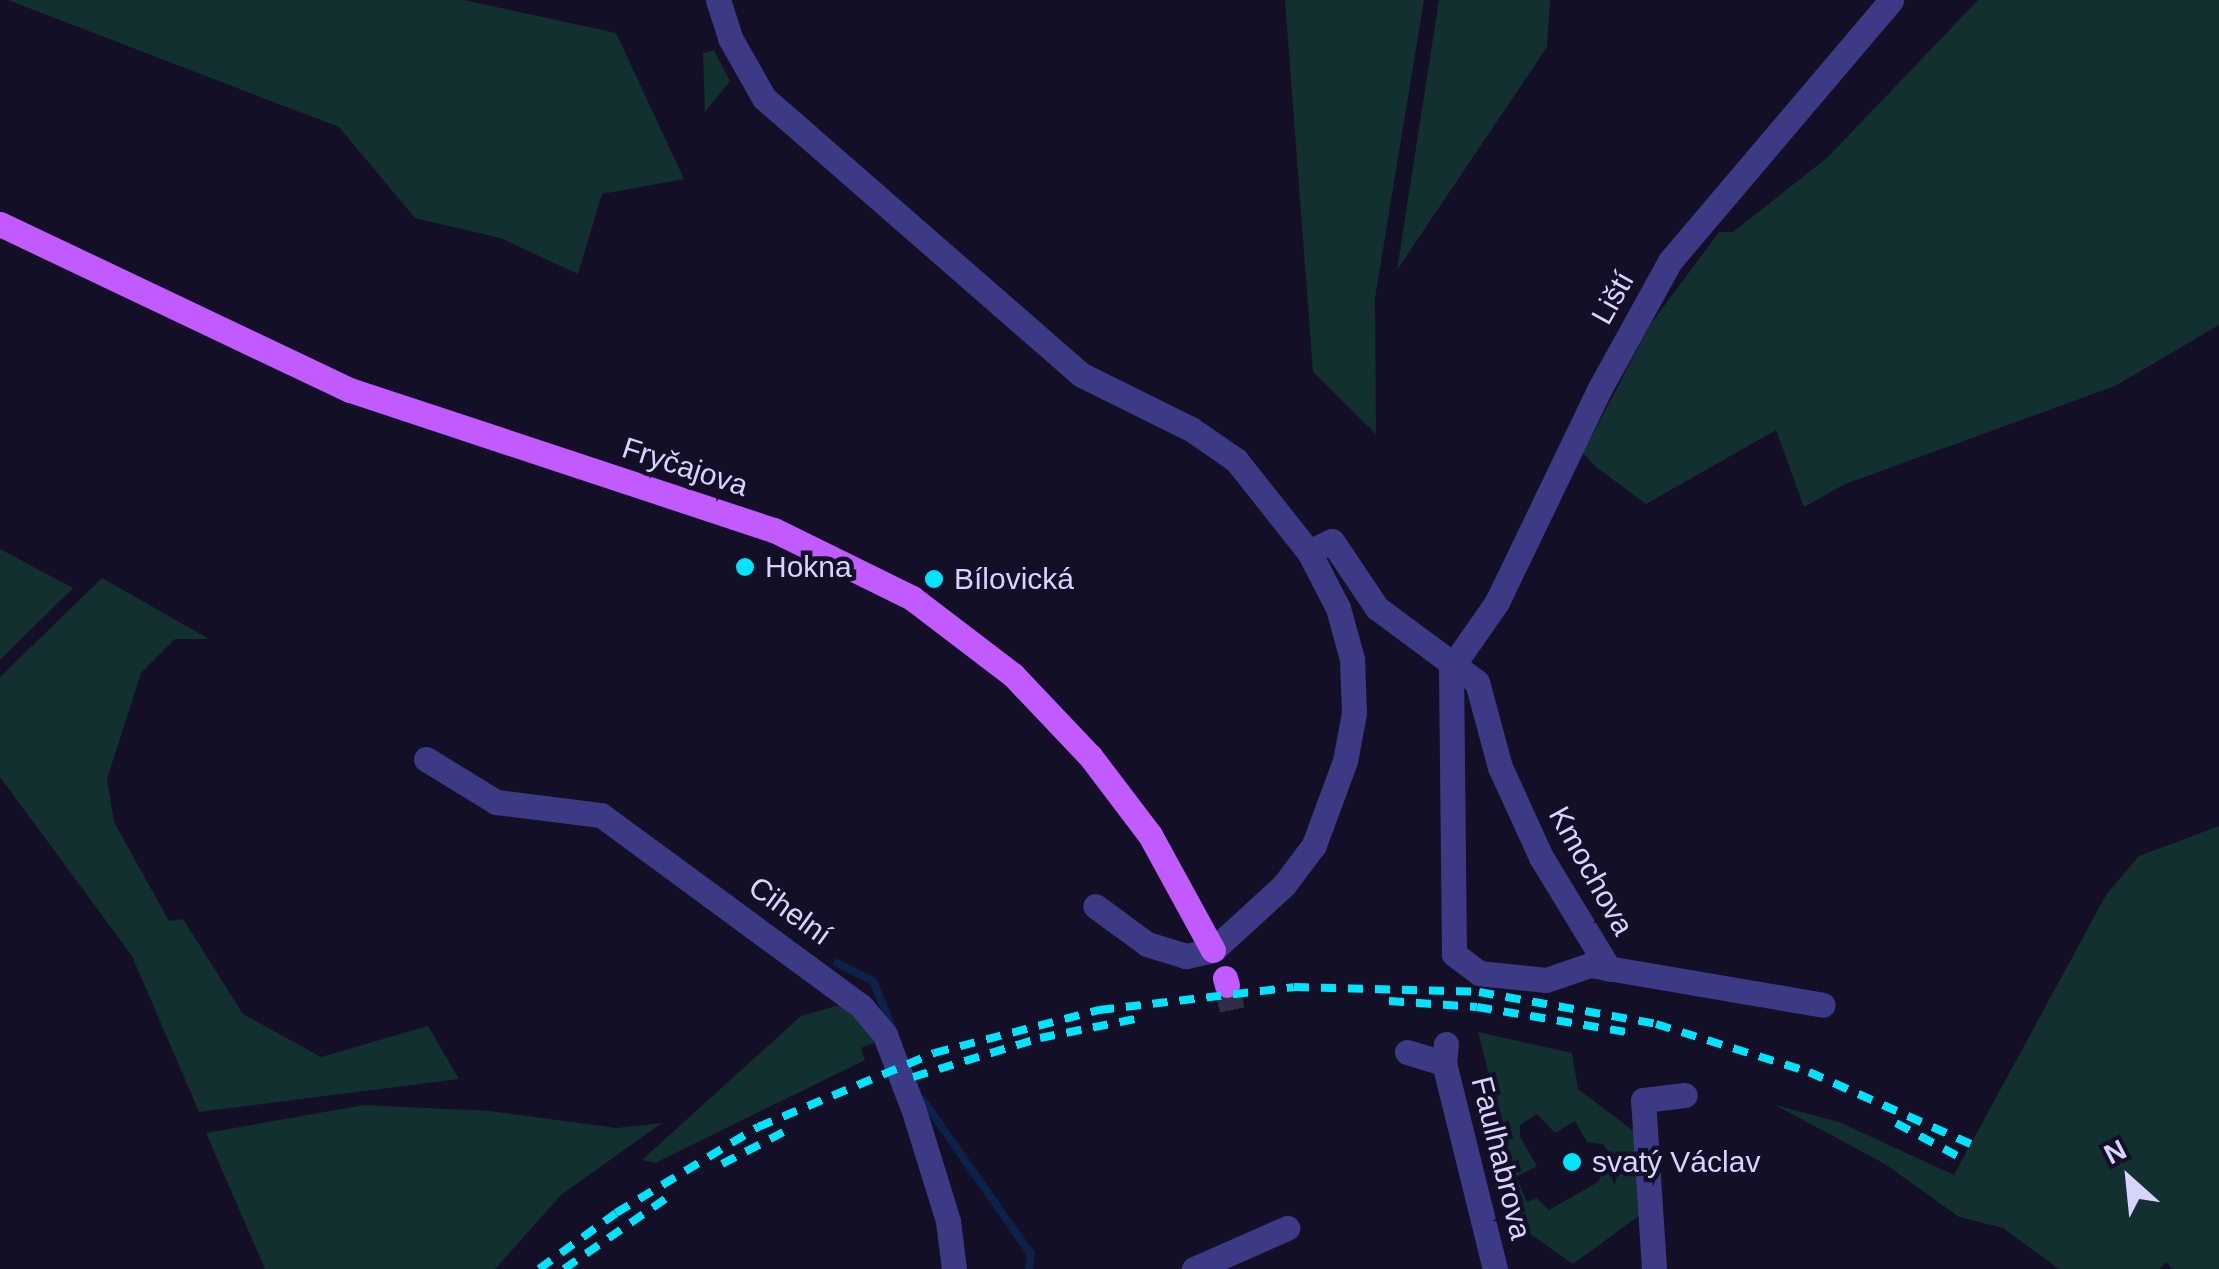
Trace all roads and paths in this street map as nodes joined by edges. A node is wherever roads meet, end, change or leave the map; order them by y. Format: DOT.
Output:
graph roads {
  1 [pos="718,0"];
  2 [pos="1891,0"];
  3 [pos="0,224"];
  4 [pos="1309,552"];
  5 [pos="1451,668"];
  6 [pos="426,759"];
  7 [pos="1095,906"];
  8 [pos="1213,950"];
  9 [pos="1609,968"];
  10 [pos="1823,1005"];
  11 [pos="1407,1052"];
  12 [pos="1685,1095"];
  13 [pos="1287,1228"];
  14 [pos="954,1269"];
  15 [pos="1194,1269"];
  16 [pos="1494,1269"];
  17 [pos="1654,1269"];
  1 -- 4 [label="street"];
  2 -- 5 [label="street, Liští"];
  3 -- 8 [label="main road, Fryčajova"];
  4 -- 5 [label="street"];
  4 -- 8 [label="street"];
  5 -- 9 [label="street, Kmochova"];
  5 -- 9 [label="street"];
  6 -- 14 [label="street, Cihelní"];
  7 -- 8 [label="street"];
  9 -- 10 [label="street, Kmochova"];
  11 -- 16 [label="street, Faulhabrova"];
  12 -- 17 [label="street"];
  13 -- 15 [label="street"];
}
